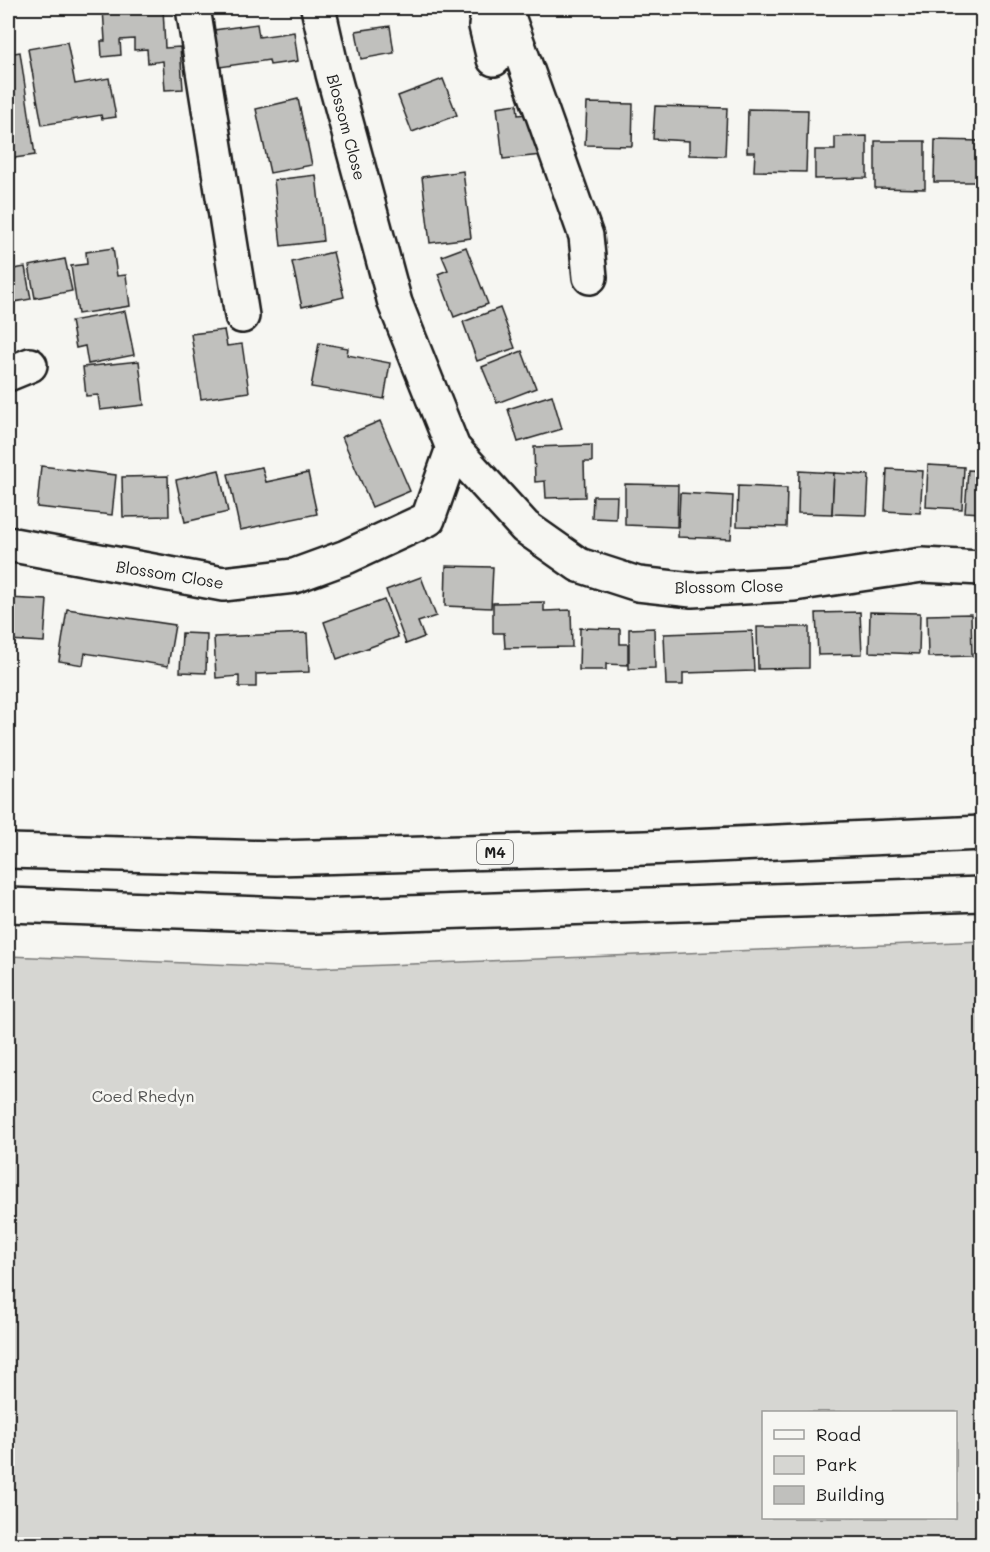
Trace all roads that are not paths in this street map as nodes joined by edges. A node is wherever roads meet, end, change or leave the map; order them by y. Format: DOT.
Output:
graph roads {
  1 [pos="193,8"];
  2 [pos="318,8"];
  3 [pos="489,8"];
  4 [pos="505,8"];
  5 [pos="494,59"];
  6 [pos="590,277"];
  7 [pos="242,316"];
  8 [pos="453,448"];
  9 [pos="8,544"];
  10 [pos="982,568"];
  11 [pos="982,833"];
  12 [pos="8,851"];
  13 [pos="982,894"];
  14 [pos="8,905"];
  1 -- 7 [label="main road"];
  2 -- 8 [label="main road, Blossom Close"];
  3 -- 5 [label="main road"];
  4 -- 6 [label="main road"];
  8 -- 9 [label="main road, Blossom Close"];
  8 -- 10 [label="main road, Blossom Close"];
  11 -- 12 [label="main road, M4"];
  13 -- 14 [label="main road"];
}
